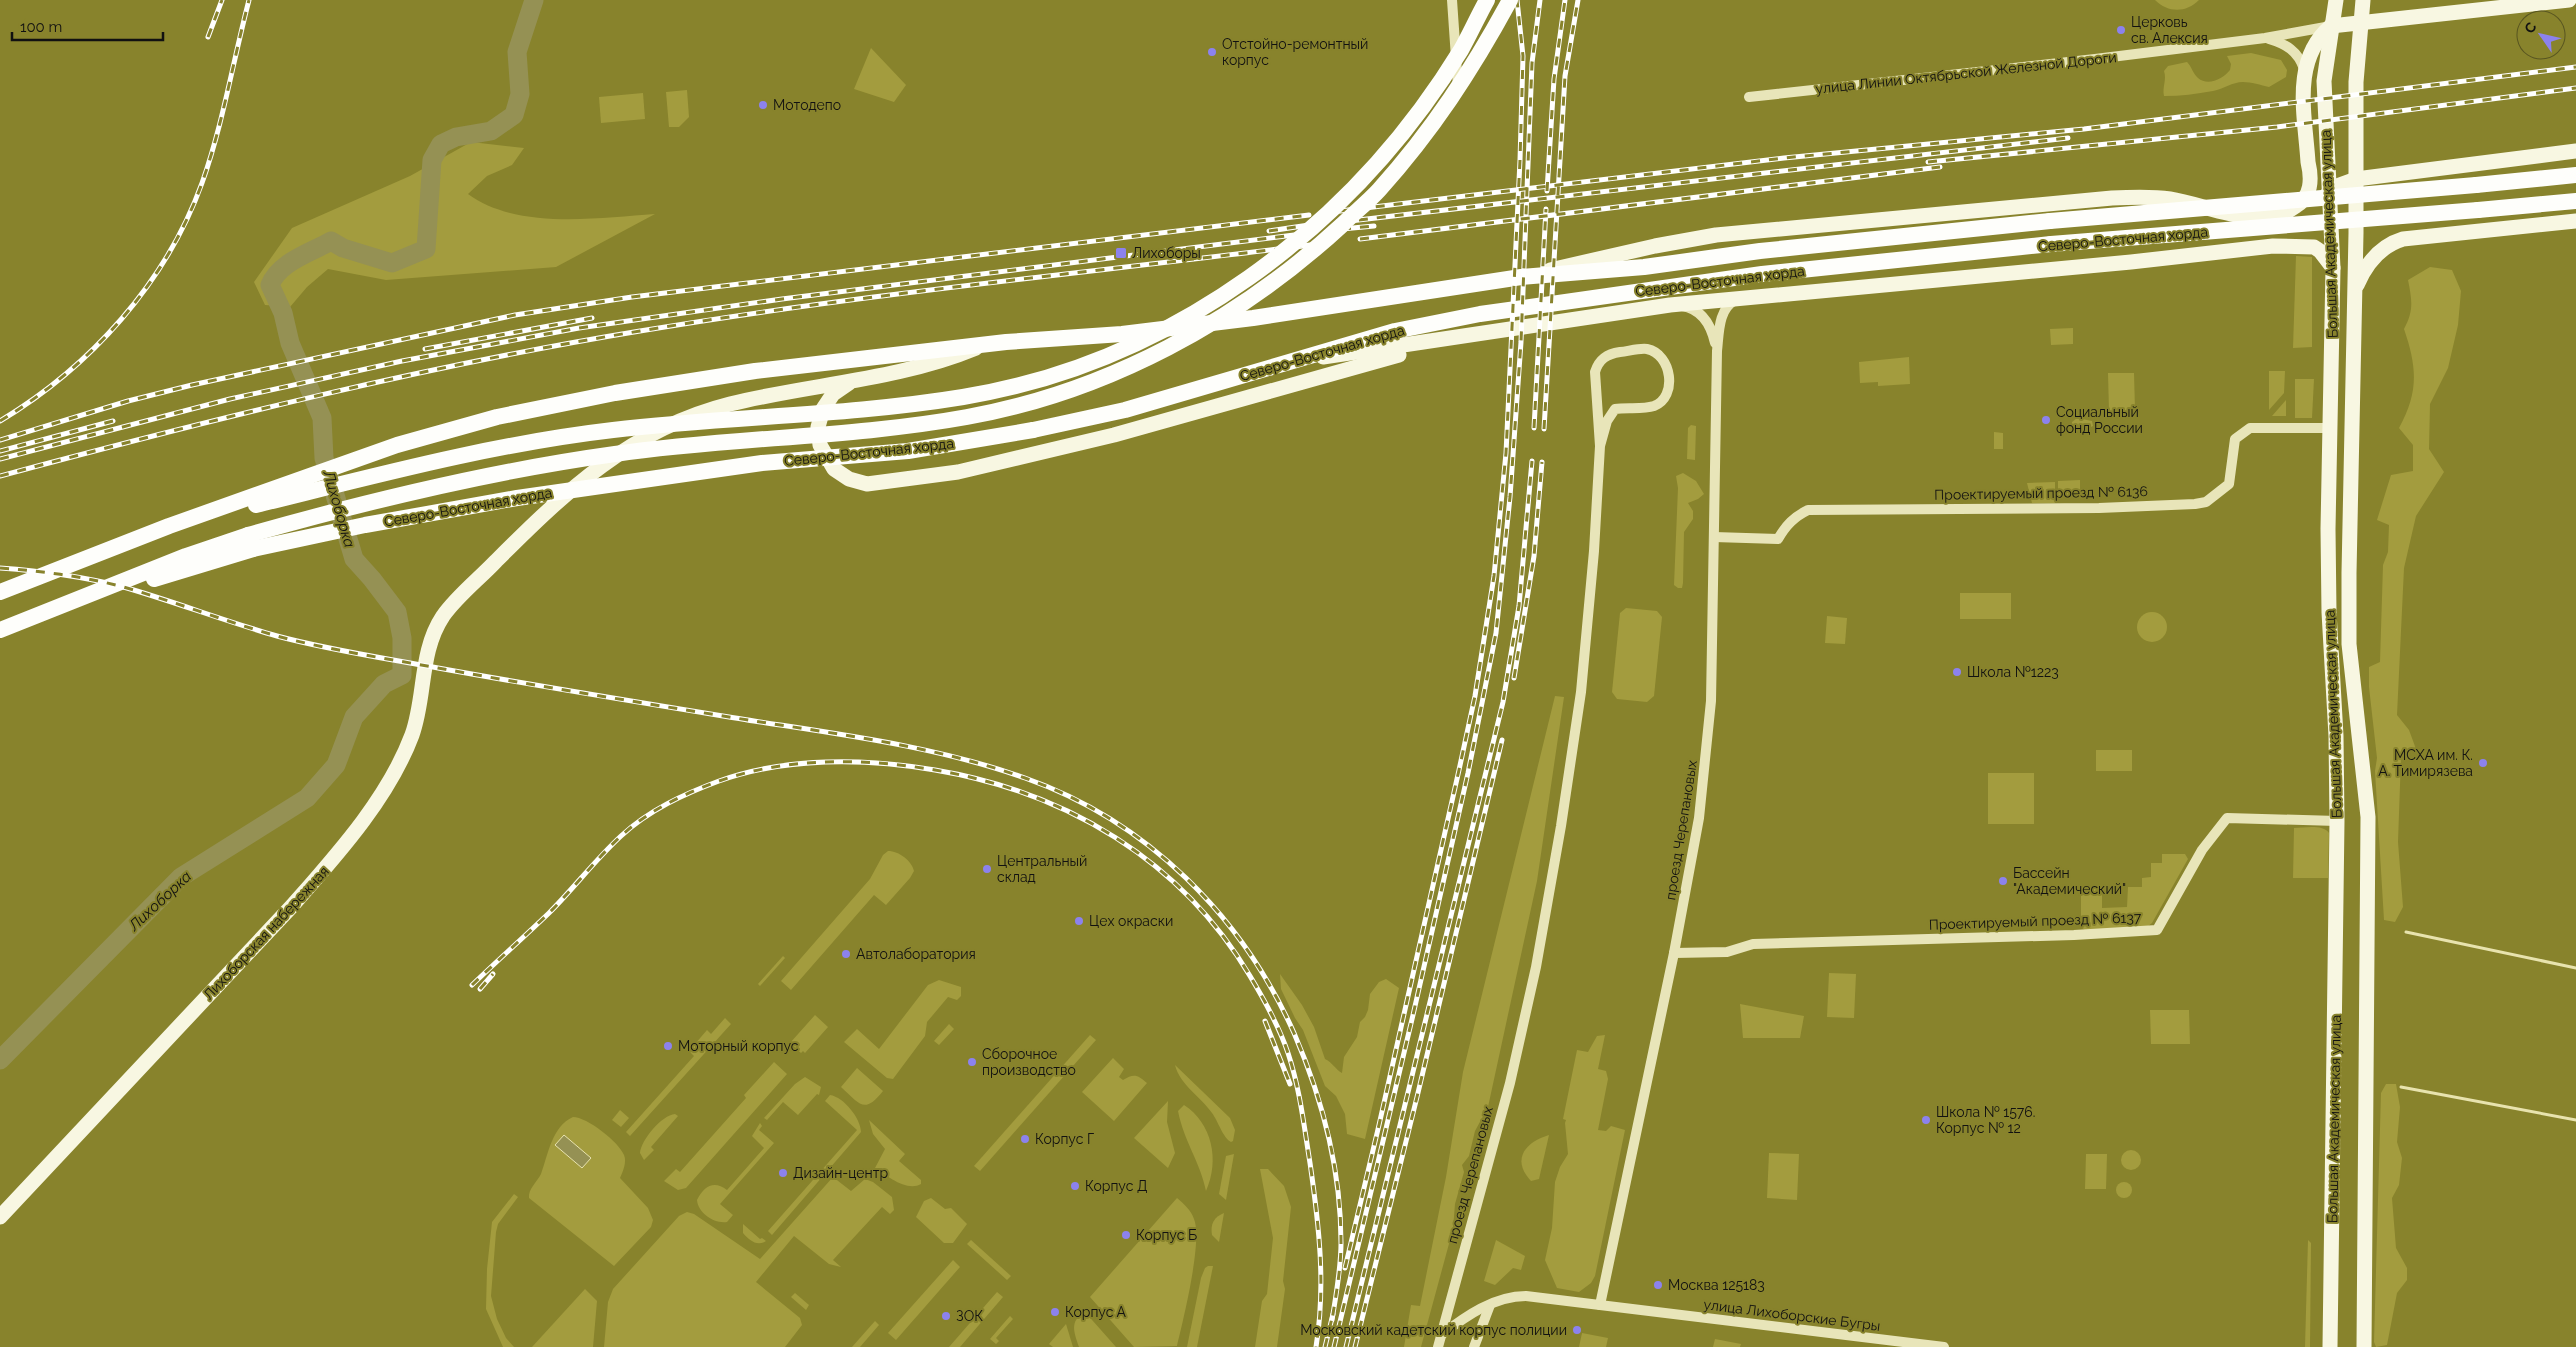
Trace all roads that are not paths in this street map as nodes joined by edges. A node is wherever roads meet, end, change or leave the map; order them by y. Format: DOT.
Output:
graph roads {
  1 [pos="1452,0"];
  2 [pos="1487,0"];
  3 [pos="1510,0"];
  4 [pos="2336,0"];
  5 [pos="2363,0"];
  6 [pos="2570,0"];
  7 [pos="2360,22"];
  8 [pos="2331,26"];
  9 [pos="2265,38"];
  10 [pos="2304,69"];
  11 [pos="1458,87"];
  12 [pos="1749,97"];
  13 [pos="2576,151"];
  14 [pos="2311,174"];
  15 [pos="2576,175"];
  16 [pos="2356,180"];
  17 [pos="2328,193"];
  18 [pos="2576,201"];
  19 [pos="2576,221"];
  20 [pos="2330,234"];
  21 [pos="2333,268"];
  22 [pos="1521,277"];
  23 [pos="2355,288"];
  24 [pos="1743,298"];
  25 [pos="1670,305"];
  26 [pos="1487,332"];
  27 [pos="986,344"];
  28 [pos="1717,351"];
  29 [pos="1279,363"];
  30 [pos="857,380"];
  31 [pos="2330,428"];
  32 [pos="1600,446"];
  33 [pos="254,500"];
  34 [pos="1714,537"];
  35 [pos="250,542"];
  36 [pos="0,592"];
  37 [pos="0,630"];
  38 [pos="2337,821"];
  39 [pos="1674,953"];
  40 [pos="0,1217"];
  41 [pos="1490,1305"];
  42 [pos="1600,1305"];
  43 [pos="1442,1335"];
  44 [pos="1438,1347"];
  45 [pos="1474,1347"];
  46 [pos="1944,1347"];
  47 [pos="2330,1347"];
  48 [pos="2364,1347"];
  1 -- 11 [label="street"];
  2 -- 33 [label="main road, Северо-Восточная хорда, bridge"];
  3 -- 35 [label="main road, Северо-Восточная хорда, bridge"];
  4 -- 8 [label="main road, Большая Академическая улица"];
  5 -- 7 [label="main road, Большая Академическая улица"];
  6 -- 7 [label="main road, улица Линии Октябрьской Железной Дороги"];
  7 -- 8 [label="main road, улица Линии Октябрьской Железной Дороги"];
  7 -- 16 [label="main road, Большая Академическая улица"];
  8 -- 9 [label="street, улица Линии Октябрьской Железной Дороги"];
  8 -- 10 [label="main road"];
  8 -- 17 [label="main road, Большая Академическая улица"];
  9 -- 10 [label="street"];
  9 -- 12 [label="street, улица Линии Октябрьской Железной Дороги"];
  10 -- 14 [label="main road"];
  13 -- 16 [label="main road"];
  14 -- 20 [label="street"];
  14 -- 22 [label="main road"];
  15 -- 22 [label="main road, Северо-Восточная хорда, bridge"];
  16 -- 17 [label="main road"];
  16 -- 23 [label="main road, Большая Академическая улица"];
  17 -- 20 [label="main road, Большая Академическая улица"];
  18 -- 29 [label="main road, Северо-Восточная хорда, bridge"];
  19 -- 23 [label="main road"];
  20 -- 21 [label="main road, Большая Академическая улица"];
  21 -- 24 [label="main road"];
  21 -- 31 [label="main road, Большая Академическая улица"];
  22 -- 27 [label="main road, Северо-Восточная хорда"];
  23 -- 48 [label="main road, Большая Академическая улица"];
  24 -- 25 [label="main road"];
  24 -- 28 [label="street, проезд Черепановых"];
  25 -- 26 [label="main road"];
  25 -- 28 [label="street, проезд Черепановых"];
  26 -- 29 [label="main road"];
  26 -- 30 [label="main road"];
  27 -- 30 [label="main road"];
  27 -- 33 [label="main road, Северо-Восточная хорда"];
  28 -- 34 [label="street, проезд Черепановых"];
  29 -- 35 [label="main road, Северо-Восточная хорда, bridge"];
  30 -- 40 [label="main road, Лихоборская набережная"];
  31 -- 34 [label="street, Проектируемый проезд № 6136"];
  31 -- 38 [label="main road, Большая Академическая улица"];
  32 -- 32 [label="street"];
  32 -- 43 [label="street, проезд Черепановых"];
  33 -- 36 [label="main road, Северо-Восточная хорда"];
  34 -- 39 [label="street, проезд Черепановых"];
  35 -- 37 [label="main road, Северо-Восточная хорда"];
  38 -- 39 [label="street, Проектируемый проезд № 6137"];
  38 -- 47 [label="main road, Большая Академическая улица"];
  39 -- 42 [label="street, проезд Черепановых"];
  41 -- 42 [label="street, улица Лихоборские Бугры"];
  41 -- 43 [label="street, улица Лихоборские Бугры"];
  41 -- 45 [label="street"];
  42 -- 46 [label="street, улица Лихоборские Бугры"];
  43 -- 44 [label="street, проезд Черепановых"];
}
